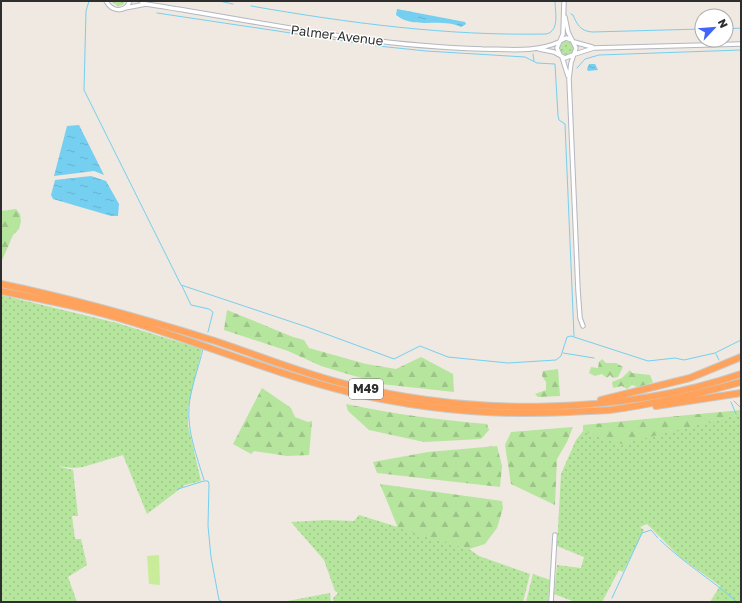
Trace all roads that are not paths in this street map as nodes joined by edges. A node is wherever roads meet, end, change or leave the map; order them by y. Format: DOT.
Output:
graph roads {
  1 [pos="106,1"];
  2 [pos="130,1"];
  3 [pos="140,1"];
  4 [pos="564,1"];
  5 [pos="146,4"];
  6 [pos="124,8"];
  7 [pos="565,17"];
  8 [pos="574,41"];
  9 [pos="560,42"];
  10 [pos="741,44"];
  11 [pos="594,48"];
  12 [pos="536,49"];
  13 [pos="574,55"];
  14 [pos="561,56"];
  15 [pos="569,79"];
  16 [pos="1,284"];
  17 [pos="1,291"];
  18 [pos="583,326"];
  19 [pos="741,357"];
  20 [pos="741,374"];
  21 [pos="741,382"];
  22 [pos="741,393"];
  23 [pos="584,404"];
  24 [pos="608,410"];
  25 [pos="555,535"];
  26 [pos="551,602"];
  1 -- 6 [label="street"];
  2 -- 6 [label="street"];
  3 -- 5 [label="street, Palmer Avenue"];
  4 -- 7 [label="street"];
  5 -- 6 [label="street"];
  5 -- 12 [label="street, Palmer Avenue"];
  7 -- 8 [label="street"];
  7 -- 9 [label="street"];
  8 -- 9 [label="street"];
  8 -- 11 [label="street"];
  8 -- 13 [label="street"];
  9 -- 12 [label="street"];
  9 -- 14 [label="street"];
  10 -- 11 [label="street"];
  11 -- 13 [label="street"];
  12 -- 14 [label="street"];
  13 -- 14 [label="street"];
  13 -- 15 [label="street"];
  14 -- 15 [label="street"];
  15 -- 18 [label="street"];
  16 -- 23 [label="highway, M49"];
  17 -- 24 [label="highway, M49"];
  19 -- 23 [label="highway, M49"];
  20 -- 23 [label="highway, M49"];
  21 -- 24 [label="highway, M49"];
  22 -- 24 [label="highway, M49"];
  25 -- 26 [label="street"];
}
